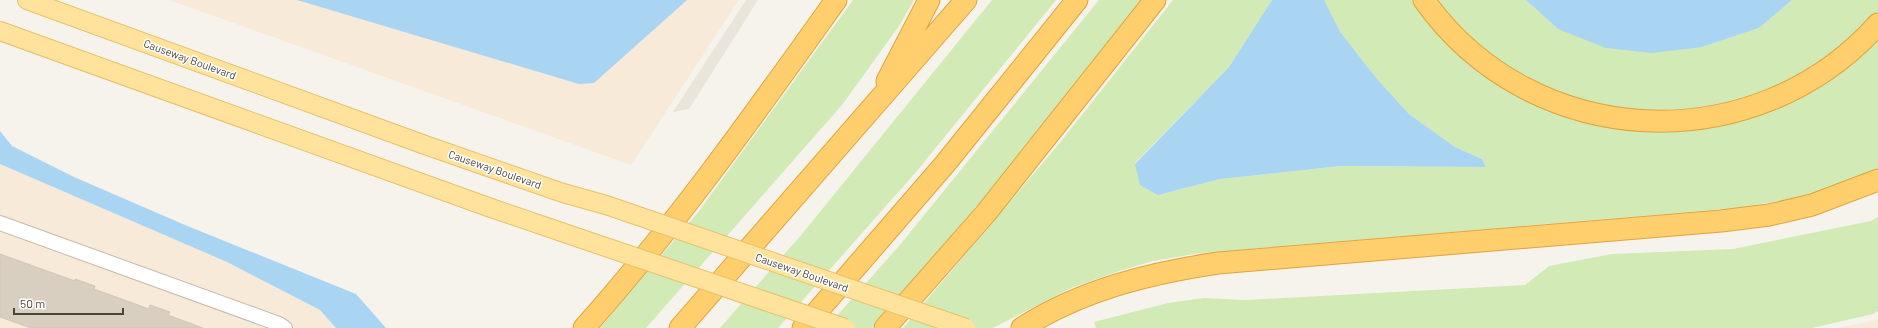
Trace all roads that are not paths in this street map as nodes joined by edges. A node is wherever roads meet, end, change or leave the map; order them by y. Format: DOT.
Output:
graph roads {
  1 [pos="27,0"];
  2 [pos="836,0"];
  3 [pos="929,0"];
  4 [pos="966,0"];
  5 [pos="1077,0"];
  6 [pos="1155,0"];
  7 [pos="1424,0"];
  8 [pos="1878,24"];
  9 [pos="0,31"];
  10 [pos="875,106"];
  11 [pos="1878,180"];
  12 [pos="0,223"];
  13 [pos="285,328"];
  14 [pos="584,328"];
  15 [pos="680,328"];
  16 [pos="803,328"];
  17 [pos="845,328"];
  18 [pos="885,328"];
  19 [pos="966,328"];
  20 [pos="1022,328"];
  1 -- 19 [label="main road, Causeway Boulevard, bridge"];
  2 -- 14 [label="highway"];
  3 -- 10 [label="highway"];
  4 -- 10 [label="highway"];
  5 -- 16 [label="highway"];
  6 -- 18 [label="highway"];
  7 -- 8 [label="highway"];
  9 -- 17 [label="main road, bridge"];
  10 -- 15 [label="highway"];
  11 -- 20 [label="highway"];
  12 -- 13 [label="lane"];
}
